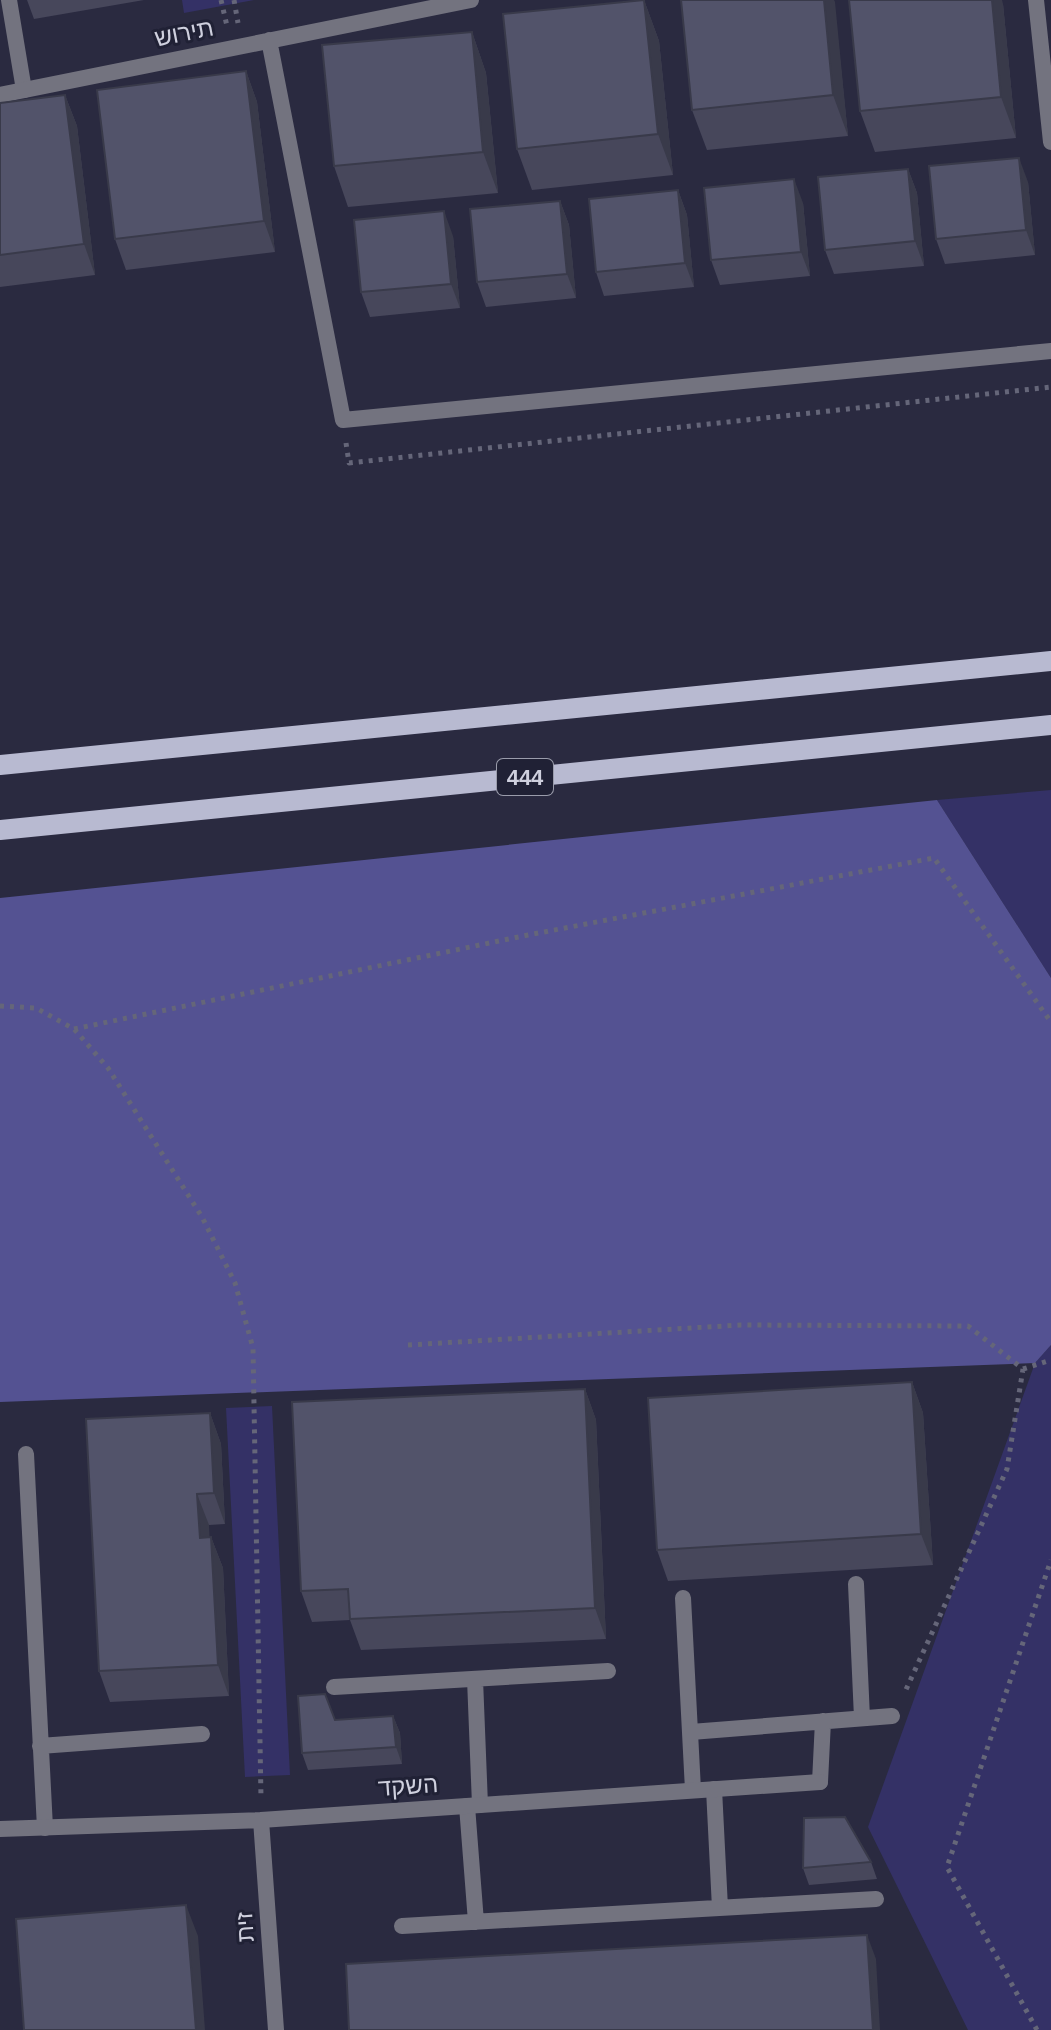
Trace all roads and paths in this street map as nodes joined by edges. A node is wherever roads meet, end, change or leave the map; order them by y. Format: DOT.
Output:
graph roads {
  1 [pos="9,0"];
  2 [pos="468,0"];
  3 [pos="1036,0"];
  4 [pos="269,40"];
  5 [pos="24,90"];
  6 [pos="0,95"];
  7 [pos="1051,142"];
  8 [pos="1051,351"];
  9 [pos="1051,387"];
  10 [pos="349,463"];
  11 [pos="1051,661"];
  12 [pos="1051,725"];
  13 [pos="0,765"];
  14 [pos="0,830"];
  15 [pos="0,1006"];
  16 [pos="1051,1022"];
  17 [pos="74,1029"];
  18 [pos="408,1345"];
  19 [pos="1051,1360"];
  20 [pos="1023,1369"];
  21 [pos="26,1454"];
  22 [pos="1051,1560"];
  23 [pos="856,1584"];
  24 [pos="683,1598"];
  25 [pos="608,1671"];
  26 [pos="475,1679"];
  27 [pos="334,1687"];
  28 [pos="892,1716"];
  29 [pos="862,1718"];
  30 [pos="823,1721"];
  31 [pos="691,1732"];
  32 [pos="202,1734"];
  33 [pos="40,1746"];
  34 [pos="714,1789"];
  35 [pos="693,1790"];
  36 [pos="474,1805"];
  37 [pos="261,1820"];
  38 [pos="45,1828"];
  39 [pos="0,1829"];
  40 [pos="876,1899"];
  41 [pos="720,1908"];
  42 [pos="476,1922"];
  43 [pos="402,1926"];
  44 [pos="276,2030"];
  45 [pos="1037,2030"];
  1 -- 5 [label="street"];
  2 -- 4 [label="street, תירוש"];
  3 -- 7 [label="street"];
  4 -- 5 [label="street, תירוש"];
  4 -- 8 [label="street"];
  5 -- 6 [label="street, תירוש"];
  9 -- 10 [label="path"];
  11 -- 13 [label="main road"];
  12 -- 14 [label="main road, 444"];
  15 -- 17 [label="path"];
  16 -- 17 [label="path"];
  17 -- 37 [label="path"];
  18 -- 20 [label="path"];
  19 -- 20 [label="path"];
  20 -- 28 [label="path"];
  21 -- 33 [label="street"];
  22 -- 45 [label="path"];
  23 -- 29 [label="street"];
  24 -- 31 [label="street"];
  25 -- 26 [label="street"];
  26 -- 27 [label="street"];
  26 -- 36 [label="street"];
  28 -- 29 [label="street"];
  29 -- 30 [label="street"];
  30 -- 31 [label="street"];
  30 -- 34 [label="street, השקד"];
  31 -- 35 [label="street"];
  32 -- 33 [label="street"];
  33 -- 38 [label="street"];
  34 -- 35 [label="street, השקד"];
  34 -- 41 [label="street"];
  35 -- 36 [label="street, השקד"];
  36 -- 37 [label="street, השקד"];
  36 -- 42 [label="street"];
  37 -- 38 [label="street, השקד"];
  37 -- 44 [label="street, זית"];
  38 -- 39 [label="street, השקד"];
  40 -- 41 [label="street"];
  41 -- 42 [label="street"];
  42 -- 43 [label="street"];
}
